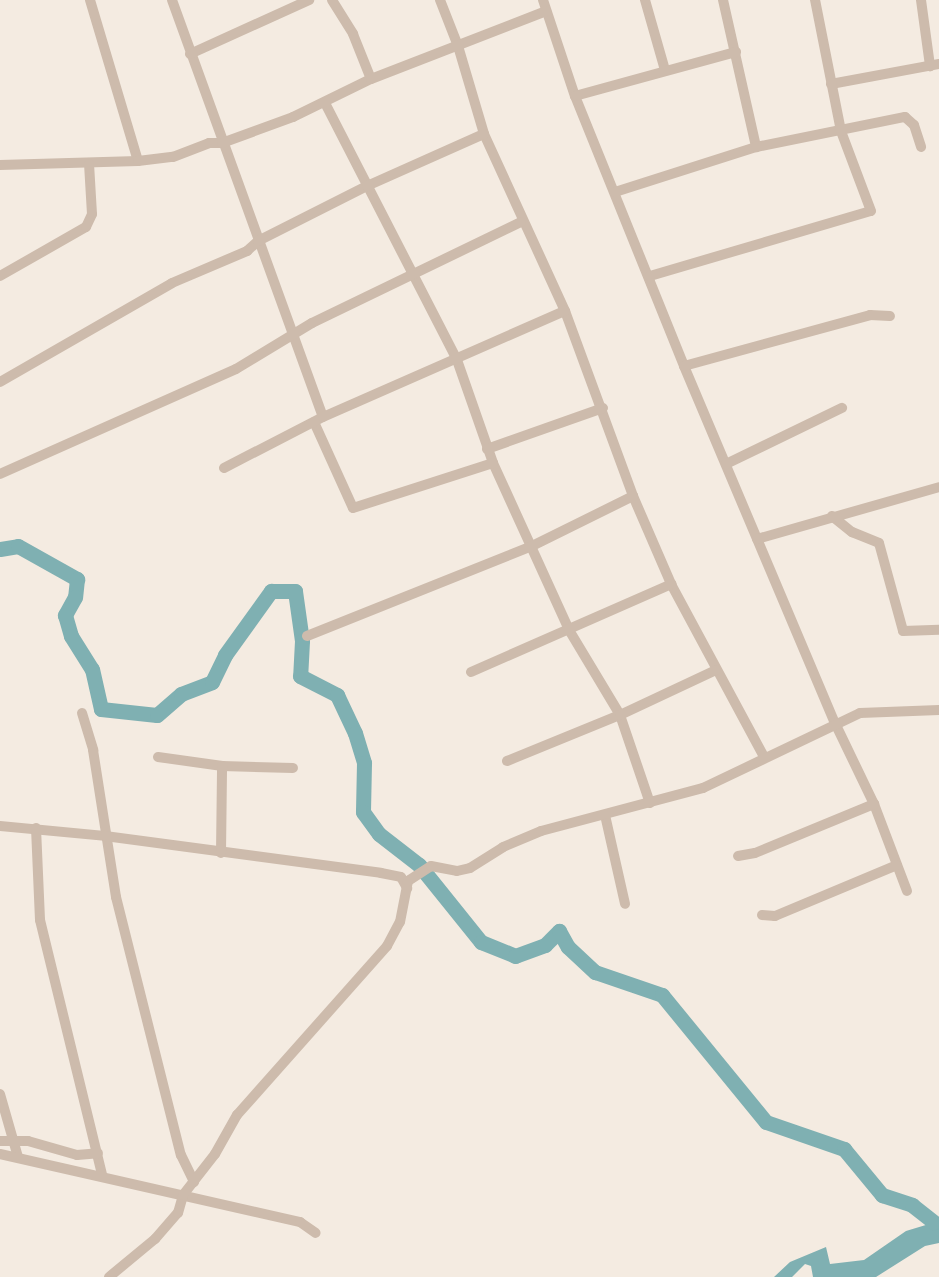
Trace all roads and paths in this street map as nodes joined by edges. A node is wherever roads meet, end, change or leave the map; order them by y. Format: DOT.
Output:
graph roads {
  1 [pos="90,0"];
  2 [pos="172,0"];
  3 [pos="309,0"];
  4 [pos="332,0"];
  5 [pos="440,0"];
  6 [pos="645,0"];
  7 [pos="723,0"];
  8 [pos="815,0"];
  9 [pos="921,0"];
  10 [pos="545,5"];
  11 [pos="458,46"];
  12 [pos="736,52"];
  13 [pos="190,54"];
  14 [pos="935,65"];
  15 [pos="665,70"];
  16 [pos="371,79"];
  17 [pos="831,84"];
  18 [pos="575,96"];
  19 [pos="325,103"];
  20 [pos="841,131"];
  21 [pos="484,134"];
  22 [pos="222,144"];
  23 [pos="756,147"];
  24 [pos="921,147"];
  25 [pos="138,161"];
  26 [pos="89,164"];
  27 [pos="0,165"];
  28 [pos="367,186"];
  29 [pos="615,192"];
  30 [pos="521,222"];
  31 [pos="258,240"];
  32 [pos="413,274"];
  33 [pos="0,276"];
  34 [pos="650,276"];
  35 [pos="565,311"];
  36 [pos="890,316"];
  37 [pos="294,336"];
  38 [pos="457,360"];
  39 [pos="684,366"];
  40 [pos="0,382"];
  41 [pos="603,408"];
  42 [pos="842,408"];
  43 [pos="318,419"];
  44 [pos="487,449"];
  45 [pos="493,463"];
  46 [pos="726,464"];
  47 [pos="224,468"];
  48 [pos="0,474"];
  49 [pos="939,487"];
  50 [pos="633,496"];
  51 [pos="832,516"];
  52 [pos="757,539"];
  53 [pos="531,547"];
  54 [pos="671,584"];
  55 [pos="569,630"];
  56 [pos="939,630"];
  57 [pos="308,636"];
  58 [pos="716,669"];
  59 [pos="471,672"];
  60 [pos="939,710"];
  61 [pos="82,713"];
  62 [pos="620,715"];
  63 [pos="835,723"];
  64 [pos="158,757"];
  65 [pos="764,757"];
  66 [pos="507,761"];
  67 [pos="222,766"];
  68 [pos="293,768"];
  69 [pos="650,803"];
  70 [pos="874,804"];
  71 [pos="605,814"];
  72 [pos="0,826"];
  73 [pos="36,828"];
  74 [pos="105,836"];
  75 [pos="221,853"];
  76 [pos="738,856"];
  77 [pos="897,866"];
  78 [pos="408,884"];
  79 [pos="907,891"];
  80 [pos="625,904"];
  81 [pos="762,915"];
  82 [pos="0,1094"];
  83 [pos="0,1141"];
  84 [pos="16,1141"];
  85 [pos="98,1153"];
  86 [pos="0,1154"];
  87 [pos="18,1157"];
  88 [pos="102,1174"];
  89 [pos="194,1182"];
  90 [pos="183,1195"];
  91 [pos="316,1233"];
  92 [pos="109,1277"];
  1 -- 25 [label="street"];
  2 -- 13 [label="street"];
  3 -- 13 [label="street"];
  4 -- 16 [label="street"];
  5 -- 11 [label="street"];
  6 -- 15 [label="street"];
  7 -- 12 [label="street"];
  8 -- 17 [label="street"];
  9 -- 14 [label="street"];
  10 -- 11 [label="street"];
  10 -- 18 [label="street"];
  11 -- 16 [label="street"];
  11 -- 21 [label="street"];
  12 -- 15 [label="street"];
  12 -- 23 [label="street"];
  13 -- 22 [label="street"];
  14 -- 17 [label="street"];
  15 -- 18 [label="street"];
  16 -- 19 [label="street"];
  17 -- 20 [label="street"];
  18 -- 29 [label="street"];
  19 -- 22 [label="street"];
  19 -- 28 [label="street"];
  20 -- 23 [label="street"];
  20 -- 24 [label="street"];
  20 -- 34 [label="street"];
  21 -- 28 [label="street"];
  21 -- 30 [label="street"];
  22 -- 25 [label="street"];
  22 -- 31 [label="street"];
  23 -- 29 [label="street"];
  25 -- 26 [label="street"];
  26 -- 27 [label="street"];
  26 -- 33 [label="street"];
  28 -- 31 [label="street"];
  28 -- 32 [label="street"];
  29 -- 34 [label="street"];
  30 -- 32 [label="street"];
  30 -- 35 [label="street"];
  31 -- 37 [label="street"];
  31 -- 40 [label="street"];
  32 -- 37 [label="street"];
  32 -- 38 [label="street"];
  34 -- 39 [label="street"];
  35 -- 38 [label="street"];
  35 -- 41 [label="street"];
  36 -- 39 [label="street"];
  37 -- 43 [label="street"];
  37 -- 48 [label="street"];
  38 -- 43 [label="street"];
  38 -- 44 [label="street"];
  39 -- 46 [label="street"];
  41 -- 44 [label="street"];
  41 -- 50 [label="street"];
  42 -- 46 [label="street"];
  43 -- 45 [label="street"];
  43 -- 47 [label="street"];
  44 -- 45 [label="street"];
  45 -- 53 [label="street"];
  46 -- 52 [label="street"];
  49 -- 51 [label="street"];
  50 -- 53 [label="street"];
  50 -- 54 [label="street"];
  51 -- 52 [label="street"];
  51 -- 56 [label="street"];
  52 -- 63 [label="street"];
  53 -- 55 [label="street"];
  53 -- 57 [label="street"];
  54 -- 55 [label="street"];
  54 -- 58 [label="street"];
  55 -- 59 [label="street"];
  55 -- 62 [label="street"];
  58 -- 62 [label="street"];
  58 -- 65 [label="street"];
  60 -- 63 [label="street"];
  61 -- 74 [label="street"];
  62 -- 66 [label="street"];
  62 -- 69 [label="street"];
  63 -- 65 [label="street"];
  63 -- 70 [label="street"];
  64 -- 67 [label="street"];
  65 -- 69 [label="street"];
  67 -- 68 [label="street"];
  67 -- 75 [label="street"];
  69 -- 71 [label="street"];
  70 -- 76 [label="street"];
  70 -- 77 [label="street"];
  71 -- 78 [label="street"];
  71 -- 80 [label="street"];
  72 -- 73 [label="street"];
  73 -- 74 [label="street"];
  73 -- 85 [label="street"];
  74 -- 75 [label="street"];
  74 -- 89 [label="street"];
  75 -- 78 [label="street"];
  77 -- 79 [label="street"];
  77 -- 81 [label="street"];
  78 -- 89 [label="street"];
  82 -- 84 [label="street"];
  83 -- 84 [label="street"];
  84 -- 85 [label="street"];
  84 -- 87 [label="street"];
  85 -- 88 [label="street"];
  86 -- 87 [label="street"];
  87 -- 88 [label="street"];
  88 -- 90 [label="street"];
  89 -- 90 [label="street"];
  90 -- 91 [label="street"];
  90 -- 92 [label="street"];
}
